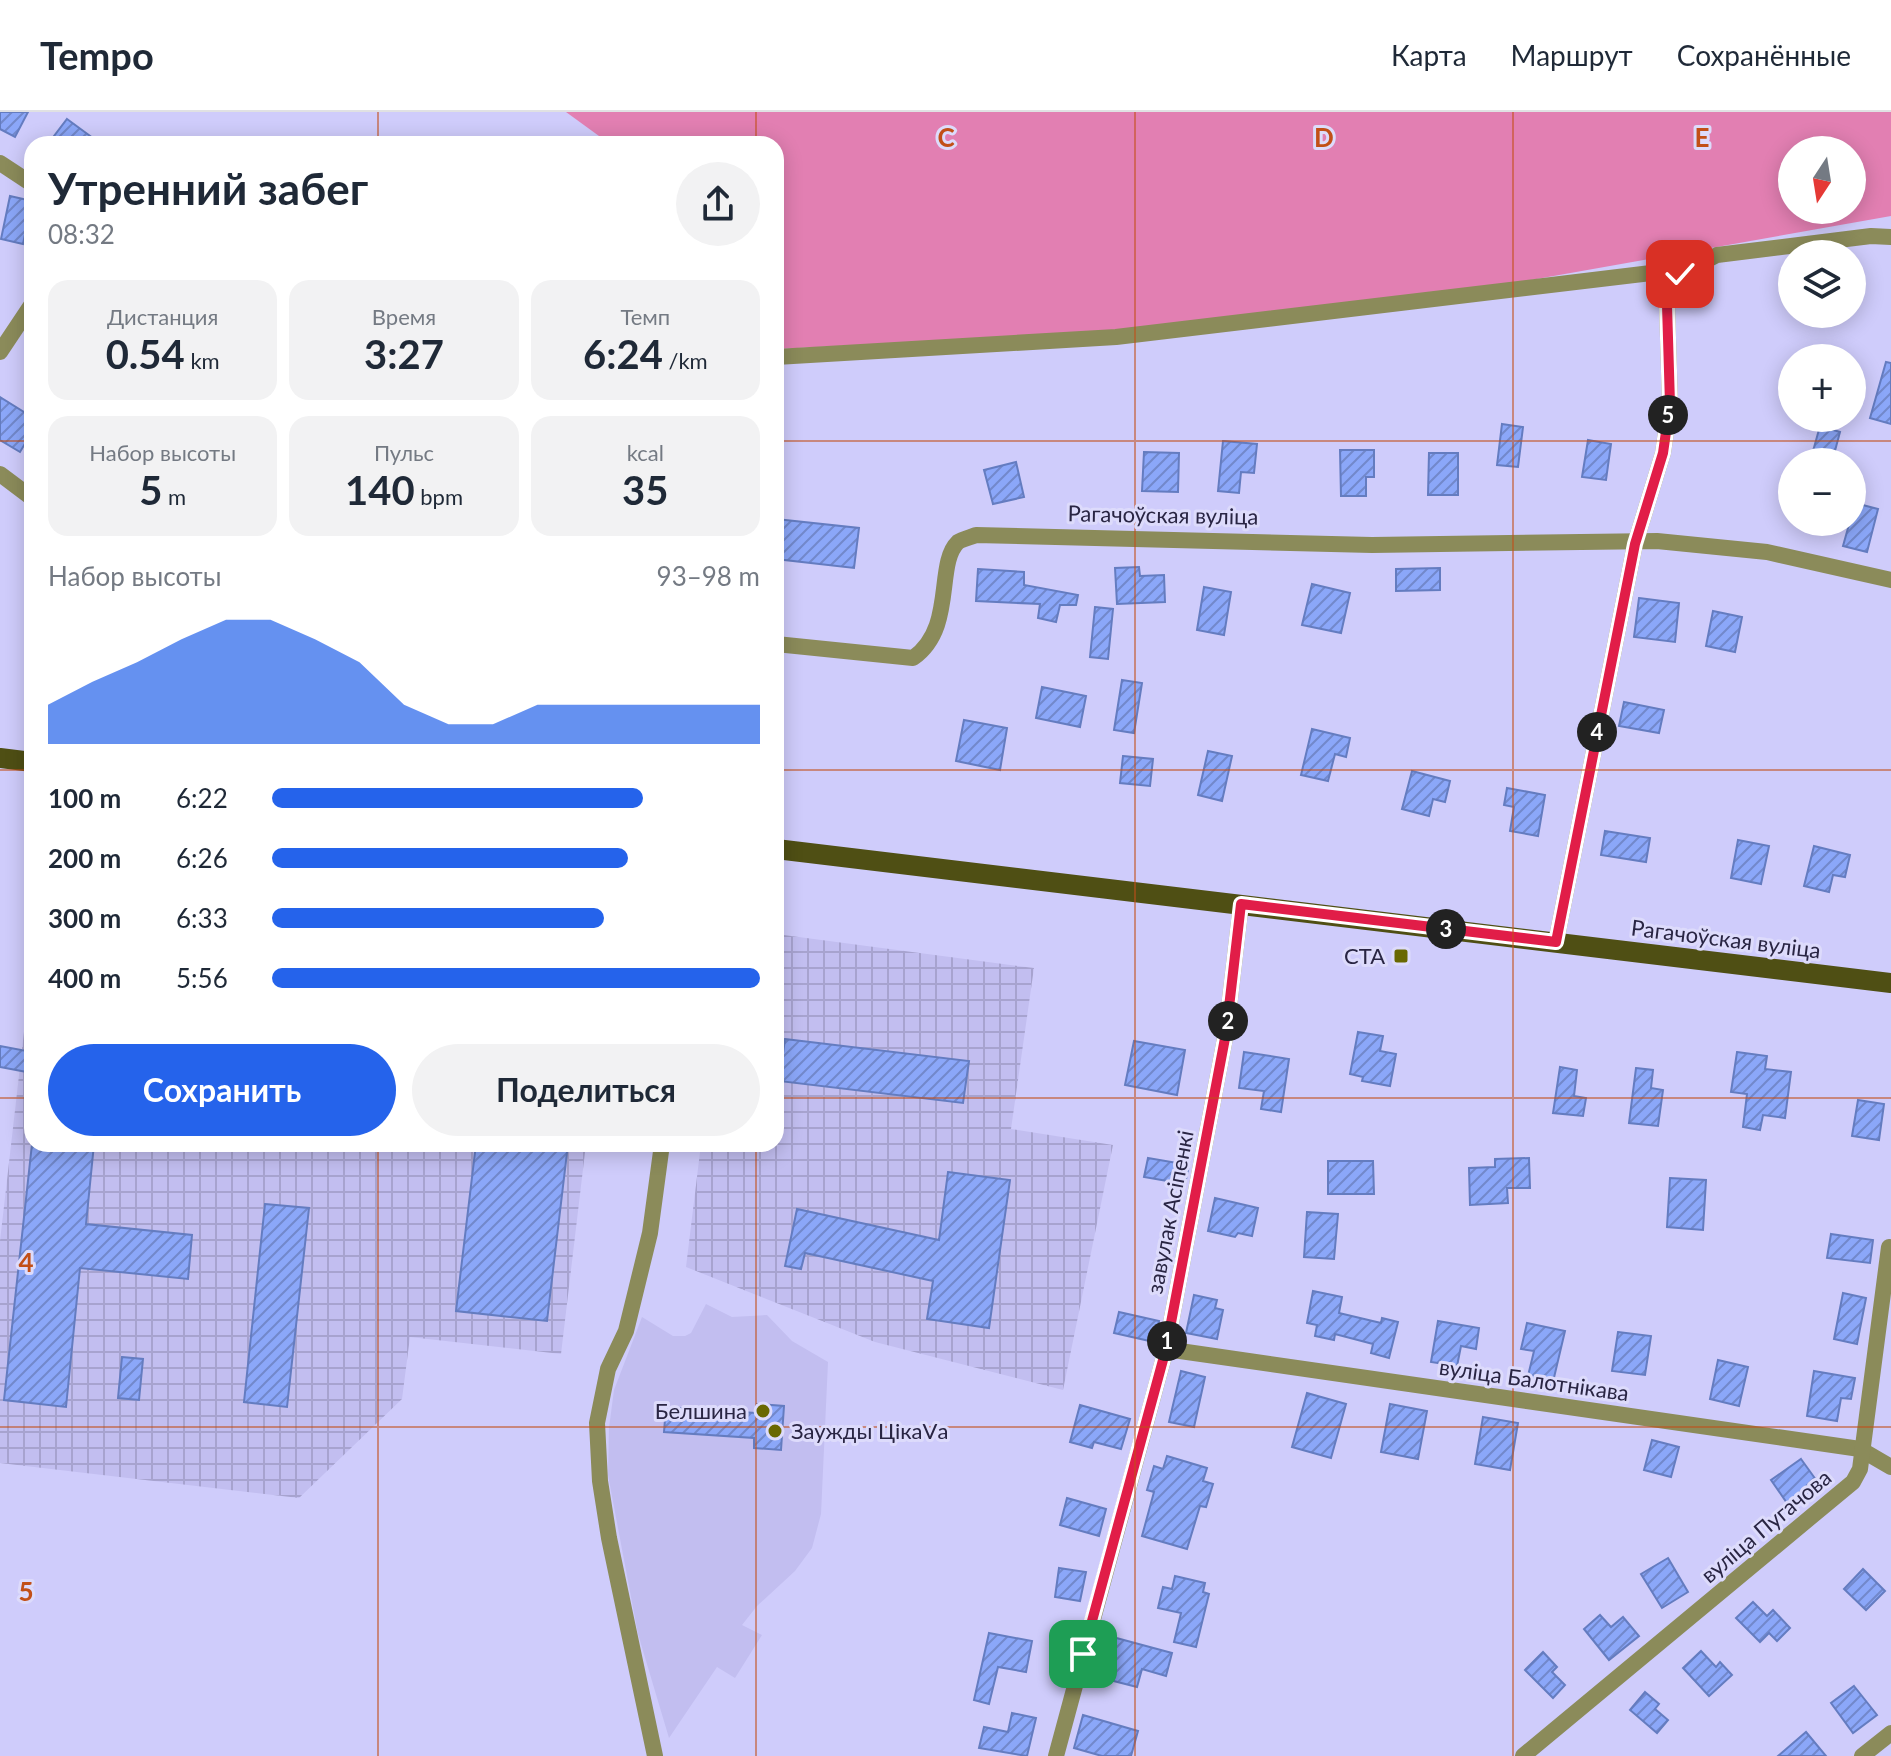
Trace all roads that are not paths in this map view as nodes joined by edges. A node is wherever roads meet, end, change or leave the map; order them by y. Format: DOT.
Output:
graph roads {
  1 [pos="0,163"];
  2 [pos="24,179"];
  3 [pos="1891,237"];
  4 [pos="1680,274"];
  5 [pos="24,316"];
  6 [pos="0,352"];
  7 [pos="784,357"];
  8 [pos="0,474"];
  9 [pos="24,492"];
  10 [pos="1635,544"];
  11 [pos="1891,580"];
  12 [pos="784,645"];
  13 [pos="0,758"];
  14 [pos="24,761"];
  15 [pos="784,850"];
  16 [pos="1241,904"];
  17 [pos="1556,942"];
  18 [pos="1891,983"];
  19 [pos="661,1152"];
  20 [pos="1889,1247"];
  21 [pos="1166,1349"];
  22 [pos="1860,1449"];
  23 [pos="1891,1467"];
  24 [pos="1891,1733"];
  25 [pos="655,1756"];
  26 [pos="1056,1756"];
  27 [pos="1523,1756"];
  28 [pos="1862,1756"];
  1 -- 2 [label="street"];
  3 -- 4 [label="street"];
  4 -- 7 [label="street"];
  4 -- 10 [label="street"];
  5 -- 6 [label="street"];
  8 -- 9 [label="street"];
  10 -- 11 [label="street, Рагачоўская вуліца"];
  10 -- 12 [label="street, Рагачоўская вуліца"];
  10 -- 17 [label="street"];
  13 -- 14 [label="main road"];
  15 -- 16 [label="main road, Рагачоўская вуліца"];
  16 -- 17 [label="main road, Рагачоўская вуліца"];
  16 -- 21 [label="street, завулак Асіпенкі"];
  17 -- 18 [label="main road, Рагачоўская вуліца"];
  19 -- 25 [label="street"];
  20 -- 22 [label="street, вуліца Пугачова"];
  21 -- 22 [label="street, вуліца Балотнікава"];
  21 -- 26 [label="street, завулак Асіпенкі"];
  22 -- 23 [label="street, вуліца Балотнікава"];
  22 -- 27 [label="street, вуліца Пугачова"];
  24 -- 28 [label="street"];
}
